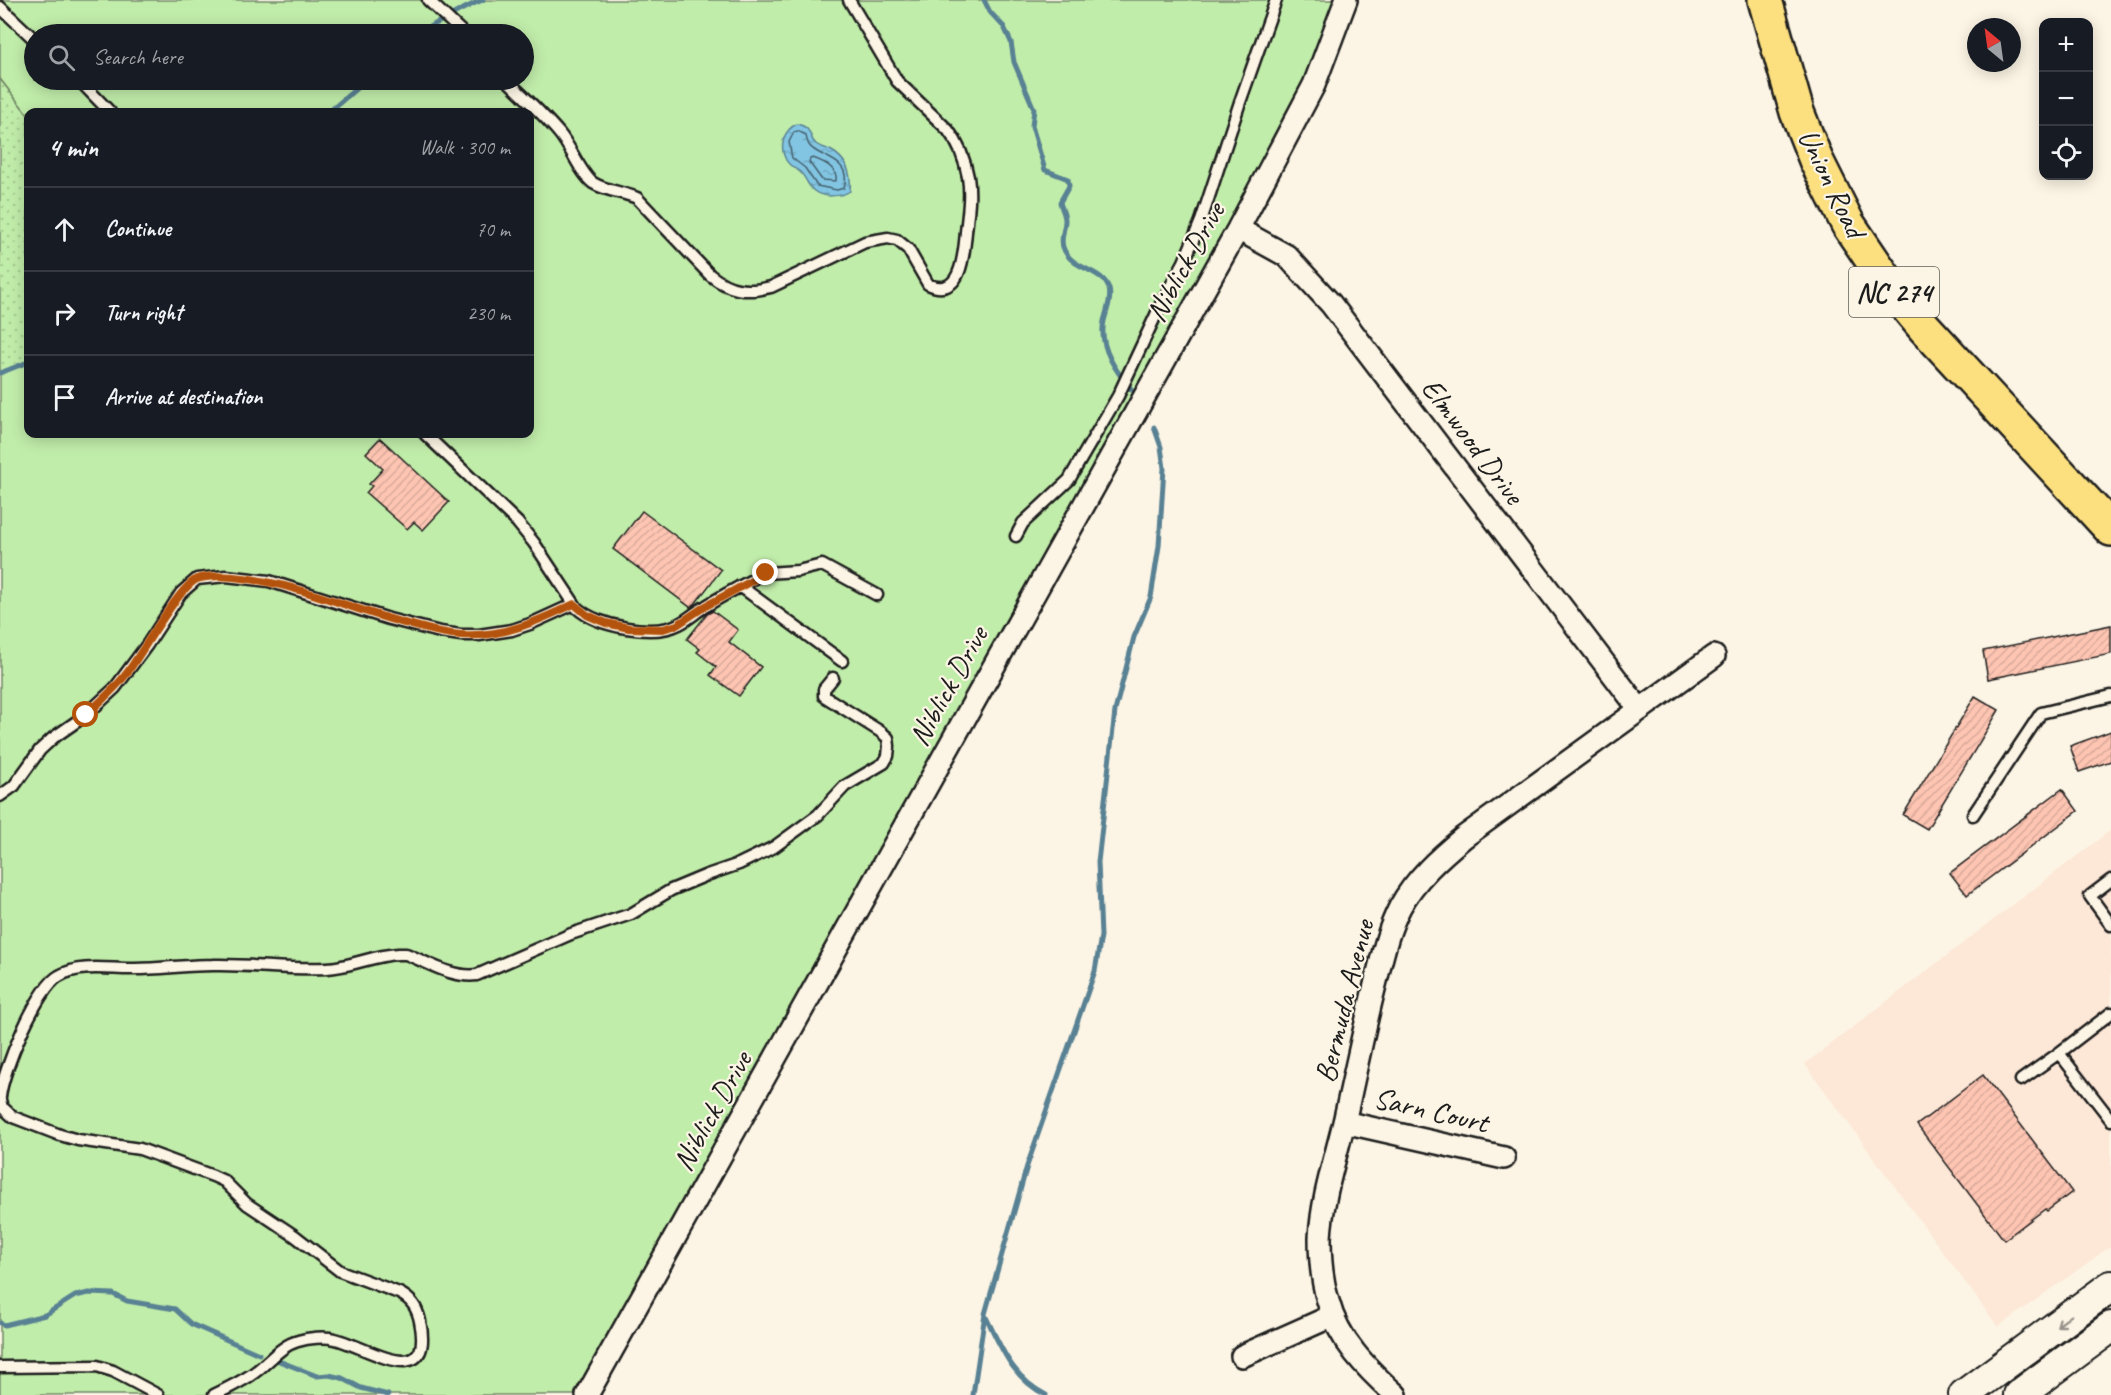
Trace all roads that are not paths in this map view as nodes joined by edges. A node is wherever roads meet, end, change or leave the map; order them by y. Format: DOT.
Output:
graph roads {
  1 [pos="428,0"];
  2 [pos="849,0"];
  3 [pos="1276,0"];
  4 [pos="1346,0"];
  5 [pos="1765,0"];
  6 [pos="0,7"];
  7 [pos="453,24"];
  8 [pos="24,30"];
  9 [pos="89,90"];
  10 [pos="517,90"];
  11 [pos="106,108"];
  12 [pos="1238,229"];
  13 [pos="429,438"];
  14 [pos="2111,529"];
  15 [pos="1016,536"];
  16 [pos="740,586"];
  17 [pos="877,596"];
  18 [pos="574,604"];
  19 [pos="1714,656"];
  20 [pos="842,661"];
  21 [pos="833,678"];
  22 [pos="2111,696"];
  23 [pos="1640,710"];
  24 [pos="0,796"];
  25 [pos="1973,815"];
  26 [pos="2111,880"];
  27 [pos="2111,925"];
  28 [pos="2111,1013"];
  29 [pos="2059,1053"];
  30 [pos="2021,1080"];
  31 [pos="0,1099"];
  32 [pos="2111,1120"];
  33 [pos="1344,1122"];
  34 [pos="1504,1158"];
  35 [pos="2111,1286"];
  36 [pos="1332,1316"];
  37 [pos="2111,1328"];
  38 [pos="1242,1356"];
  39 [pos="0,1367"];
  40 [pos="158,1395"];
  41 [pos="214,1395"];
  42 [pos="587,1395"];
  43 [pos="1396,1395"];
  44 [pos="1964,1395"];
  45 [pos="2019,1395"];
  1 -- 7 [label="lane"];
  2 -- 10 [label="lane"];
  3 -- 15 [label="lane"];
  4 -- 12 [label="street, Niblick Drive"];
  5 -- 14 [label="main road, Union Road / NC 274"];
  6 -- 8 [label="lane"];
  9 -- 11 [label="lane"];
  12 -- 23 [label="street, Elmwood Drive"];
  12 -- 42 [label="street, Niblick Drive"];
  13 -- 18 [label="lane"];
  16 -- 17 [label="lane"];
  16 -- 18 [label="lane"];
  16 -- 20 [label="lane"];
  18 -- 24 [label="lane"];
  19 -- 23 [label="street, Bermuda Avenue"];
  21 -- 31 [label="lane"];
  22 -- 25 [label="lane"];
  23 -- 33 [label="street, Bermuda Avenue"];
  26 -- 27 [label="lane"];
  28 -- 29 [label="lane"];
  29 -- 30 [label="lane"];
  29 -- 32 [label="lane"];
  31 -- 41 [label="lane"];
  33 -- 34 [label="street, Sarn Court"];
  33 -- 36 [label="street, Bermuda Avenue"];
  35 -- 44 [label="main road, one-way"];
  36 -- 38 [label="street"];
  36 -- 43 [label="street, Bermuda Avenue"];
  37 -- 45 [label="main road"];
  39 -- 40 [label="lane"];
}
